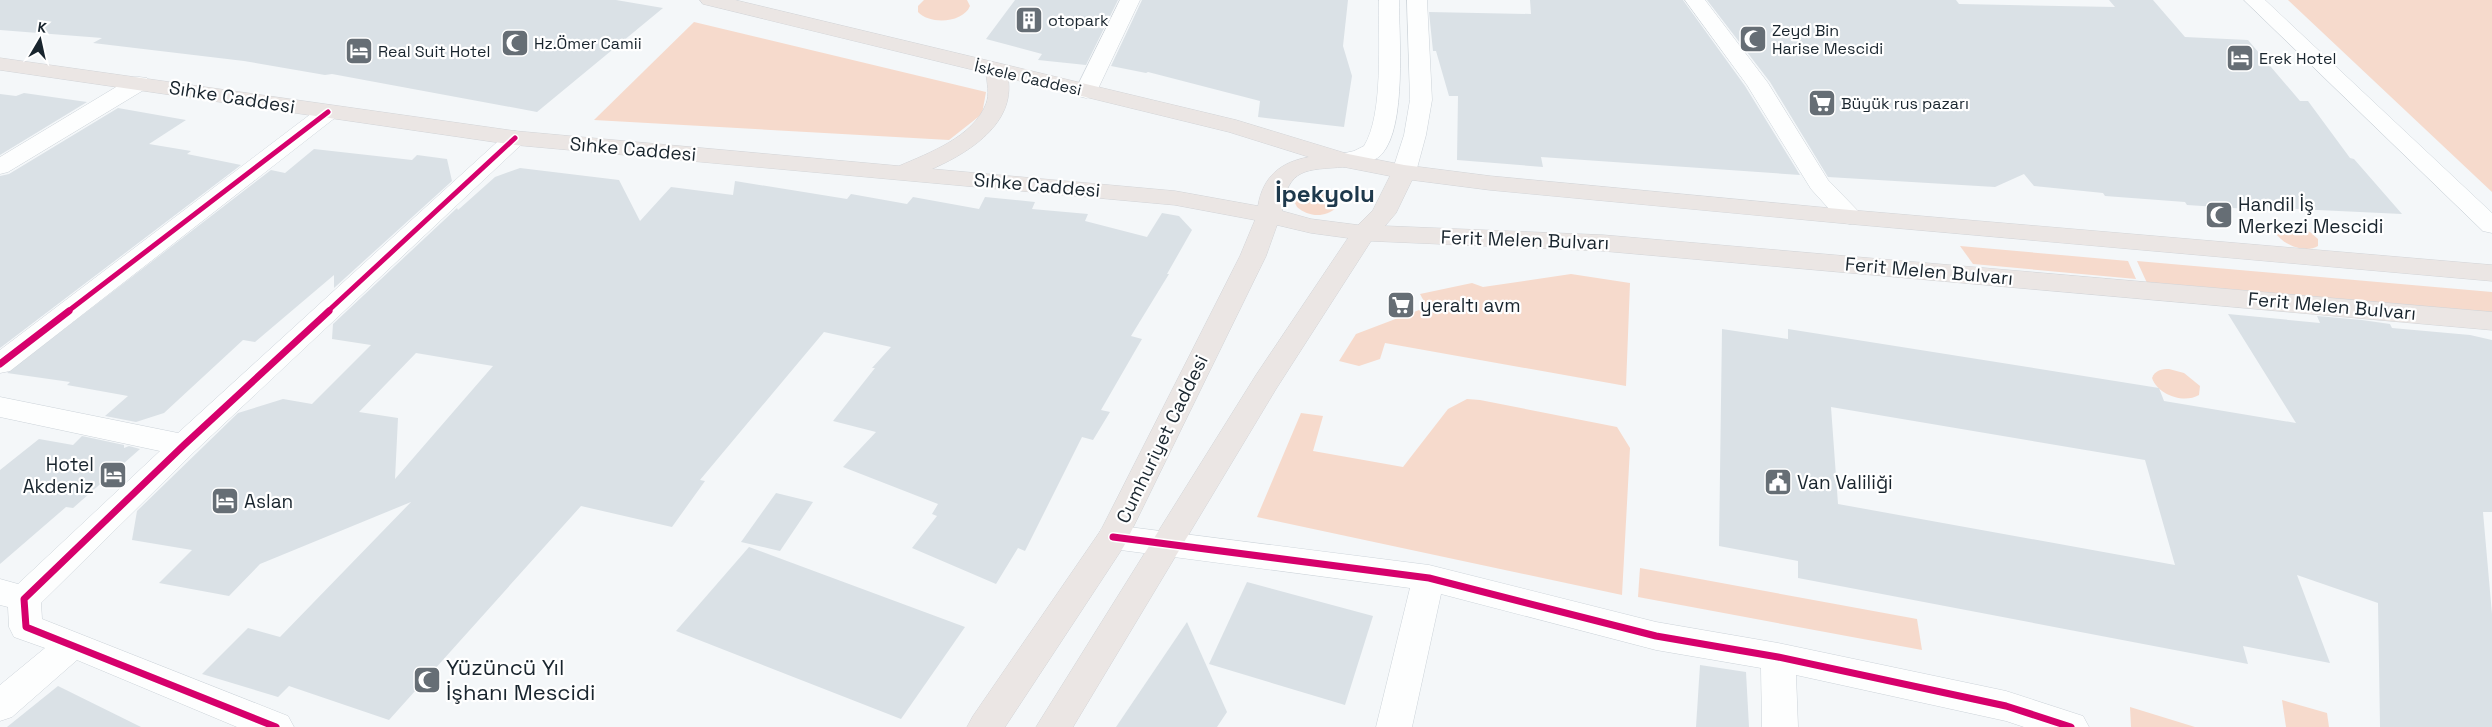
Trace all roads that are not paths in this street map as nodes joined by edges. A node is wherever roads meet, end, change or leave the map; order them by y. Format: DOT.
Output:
graph roads {
  1 [pos="710,0"];
  2 [pos="1130,0"];
  3 [pos="1390,0"];
  4 [pos="1416,0"];
  5 [pos="1695,0"];
  6 [pos="2254,0"];
  7 [pos="0,64"];
  8 [pos="996,71"];
  9 [pos="139,83"];
  10 [pos="1086,91"];
  11 [pos="328,112"];
  12 [pos="514,138"];
  13 [pos="1344,160"];
  14 [pos="0,167"];
  15 [pos="905,172"];
  16 [pos="1404,172"];
  17 [pos="1269,215"];
  18 [pos="1850,217"];
  19 [pos="2492,226"];
  20 [pos="1364,233"];
  21 [pos="2492,274"];
  22 [pos="2492,321"];
  23 [pos="0,364"];
  24 [pos="0,407"];
  25 [pos="184,445"];
  26 [pos="1113,537"];
  27 [pos="1167,543"];
  28 [pos="1430,578"];
  29 [pos="12,596"];
  30 [pos="73,644"];
  31 [pos="1778,657"];
  32 [pos="0,706"];
  33 [pos="276,727"];
  34 [pos="985,727"];
  35 [pos="1054,727"];
  36 [pos="1394,727"];
  37 [pos="1780,727"];
  38 [pos="2071,727"];
  1 -- 8 [label="main road, İskele Caddesi"];
  2 -- 10 [label="street"];
  3 -- 13 [label="street"];
  4 -- 16 [label="street"];
  5 -- 18 [label="street"];
  6 -- 19 [label="street"];
  7 -- 9 [label="main road, Sıhke Caddesi"];
  8 -- 10 [label="main road, İskele Caddesi"];
  8 -- 15 [label="main road"];
  9 -- 11 [label="main road, Sıhke Caddesi"];
  9 -- 14 [label="street"];
  10 -- 13 [label="main road, İskele Caddesi"];
  11 -- 12 [label="main road, Sıhke Caddesi"];
  11 -- 23 [label="street"];
  12 -- 15 [label="main road, Sıhke Caddesi"];
  12 -- 25 [label="street"];
  13 -- 16 [label="main road"];
  13 -- 17 [label="main road, Cumhuriyet Caddesi"];
  15 -- 17 [label="main road, Sıhke Caddesi"];
  16 -- 18 [label="main road"];
  16 -- 20 [label="main road"];
  17 -- 20 [label="main road, Sıhke Caddesi"];
  17 -- 26 [label="main road, Cumhuriyet Caddesi"];
  18 -- 21 [label="main road"];
  20 -- 22 [label="main road, Ferit Melen Bulvarı"];
  20 -- 27 [label="main road"];
  24 -- 25 [label="street"];
  25 -- 29 [label="street"];
  26 -- 27 [label="street"];
  26 -- 34 [label="main road, Cumhuriyet Caddesi"];
  27 -- 28 [label="street"];
  27 -- 35 [label="main road"];
  28 -- 31 [label="street"];
  28 -- 36 [label="street"];
  29 -- 30 [label="street"];
  30 -- 32 [label="street"];
  30 -- 33 [label="street"];
  31 -- 37 [label="street"];
  31 -- 38 [label="street"];
}
